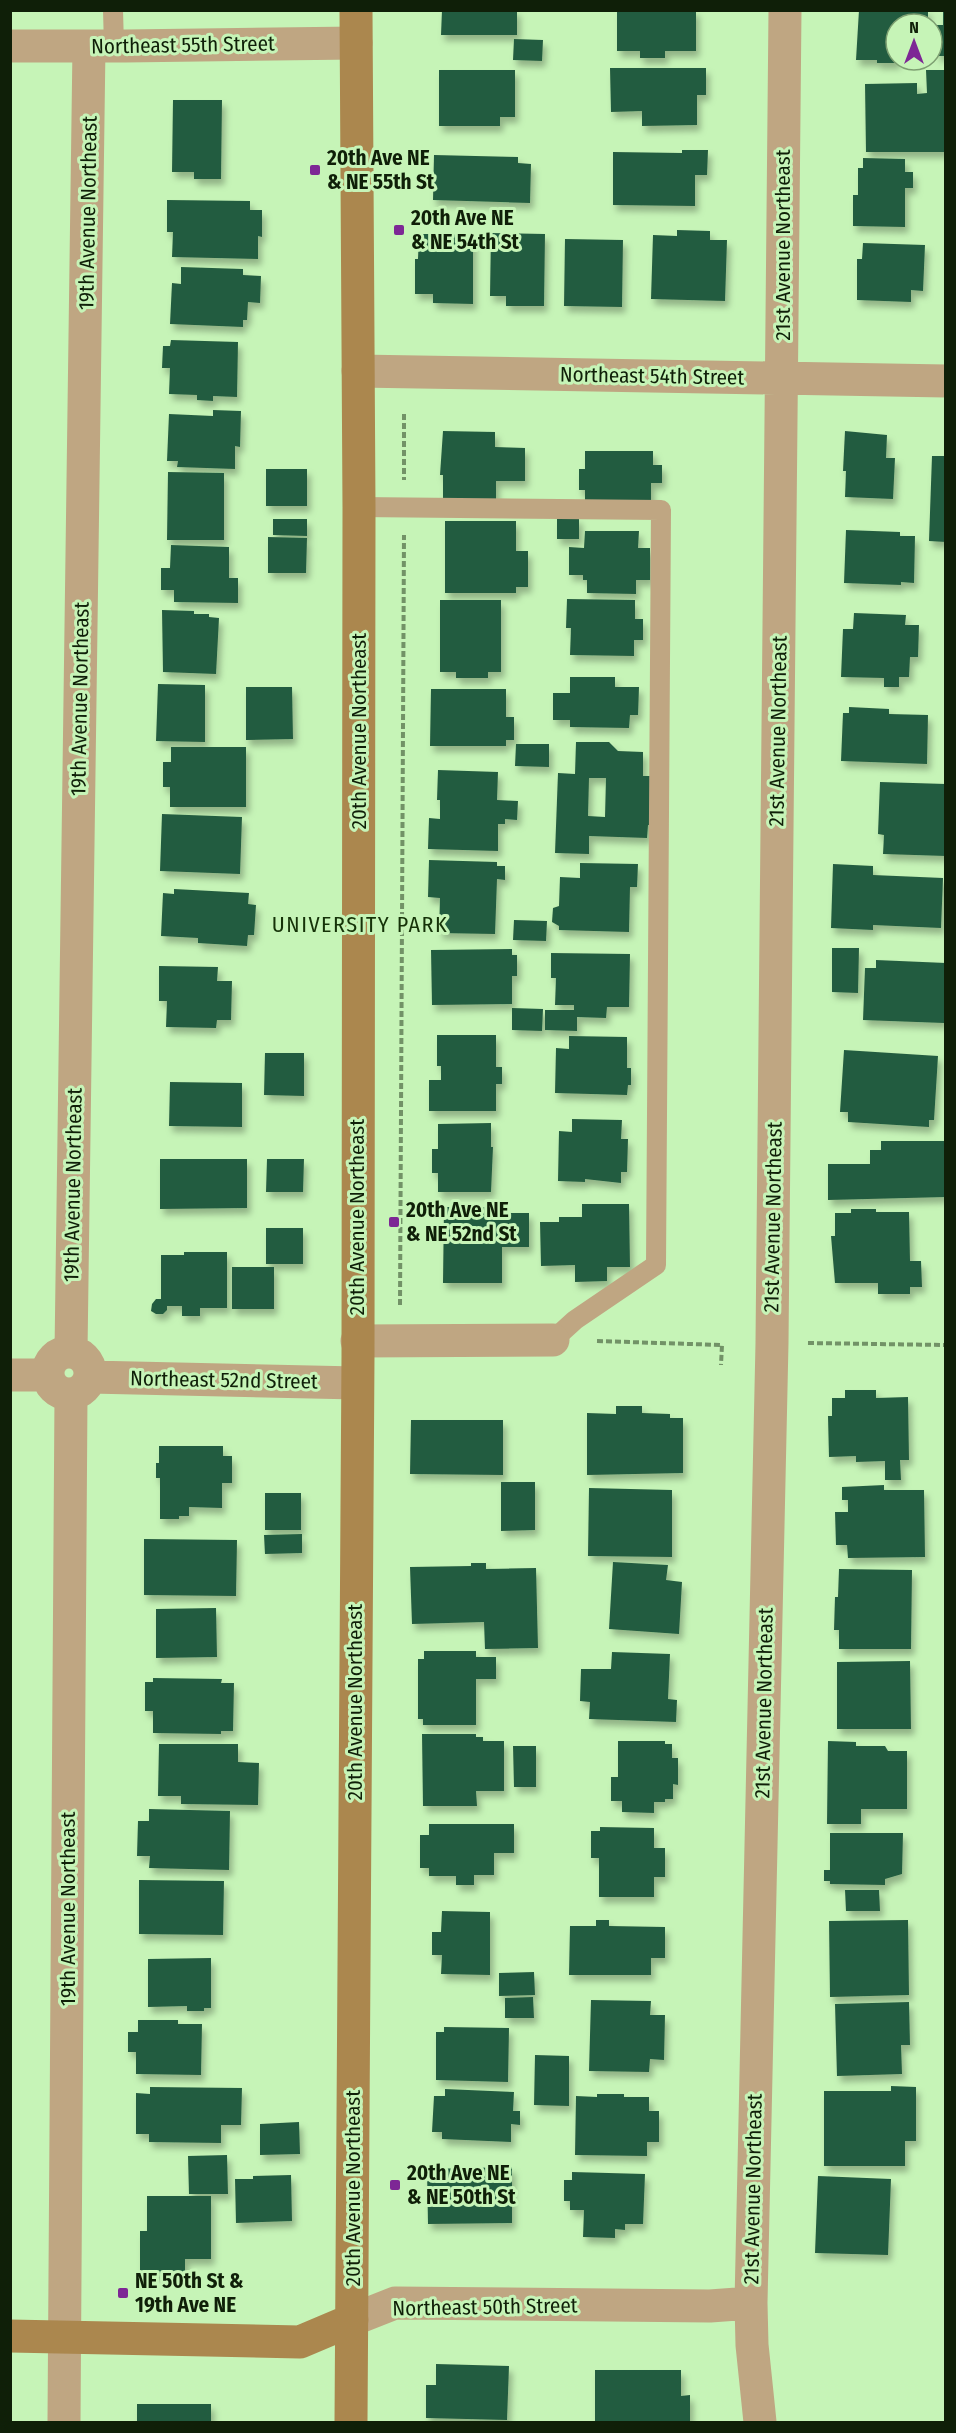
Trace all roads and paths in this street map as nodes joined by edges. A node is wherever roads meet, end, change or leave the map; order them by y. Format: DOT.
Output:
graph roads {
  1 [pos="113,10"];
  2 [pos="356,10"];
  3 [pos="785,10"];
  4 [pos="356,43"];
  5 [pos="10,46"];
  6 [pos="101,46"];
  7 [pos="358,371"];
  8 [pos="782,378"];
  9 [pos="945,381"];
  10 [pos="404,414"];
  11 [pos="359,507"];
  12 [pos="404,508"];
  13 [pos="400,1309"];
  14 [pos="553,1340"];
  15 [pos="357,1341"];
  16 [pos="591,1341"];
  17 [pos="809,1343"];
  18 [pos="945,1345"];
  19 [pos="721,1365"];
  20 [pos="10,1375"];
  21 [pos="70,1382"];
  22 [pos="357,1383"];
  23 [pos="751,2303"];
  24 [pos="352,2320"];
  25 [pos="10,2336"];
  26 [pos="65,2337"];
  27 [pos="64,2422"];
  28 [pos="351,2422"];
  29 [pos="760,2422"];
  1 -- 6 [label="lane, 19th Avenue Northeast"];
  2 -- 4 [label="street, 20th Avenue Northeast"];
  3 -- 8 [label="street, 21st Avenue Northeast"];
  4 -- 6 [label="street, Northeast 55th Street"];
  4 -- 7 [label="street, 20th Avenue Northeast"];
  5 -- 6 [label="street, Northeast 55th Street"];
  6 -- 21 [label="street, 19th Avenue Northeast"];
  7 -- 8 [label="street, Northeast 54th Street"];
  7 -- 11 [label="street, 20th Avenue Northeast"];
  8 -- 9 [label="street, Northeast 54th Street"];
  8 -- 23 [label="street, 21st Avenue Northeast"];
  10 -- 12 [label="path"];
  11 -- 12 [label="lane"];
  11 -- 15 [label="street, 20th Avenue Northeast"];
  12 -- 13 [label="path"];
  12 -- 14 [label="lane"];
  14 -- 15 [label="street"];
  15 -- 22 [label="street, 20th Avenue Northeast"];
  16 -- 19 [label="path"];
  17 -- 18 [label="path"];
  20 -- 21 [label="street, Northeast 52nd Street"];
  21 -- 22 [label="street, Northeast 52nd Street"];
  21 -- 26 [label="street, 19th Avenue Northeast"];
  22 -- 24 [label="street, 20th Avenue Northeast"];
  23 -- 24 [label="street, Northeast 50th Street"];
  23 -- 29 [label="street, 21st Avenue Northeast"];
  24 -- 26 [label="street, Northeast 50th Street"];
  24 -- 28 [label="street, 20th Avenue Northeast"];
  25 -- 26 [label="street, Northeast 50th Street"];
  26 -- 27 [label="street, 19th Avenue Northeast"];
}
